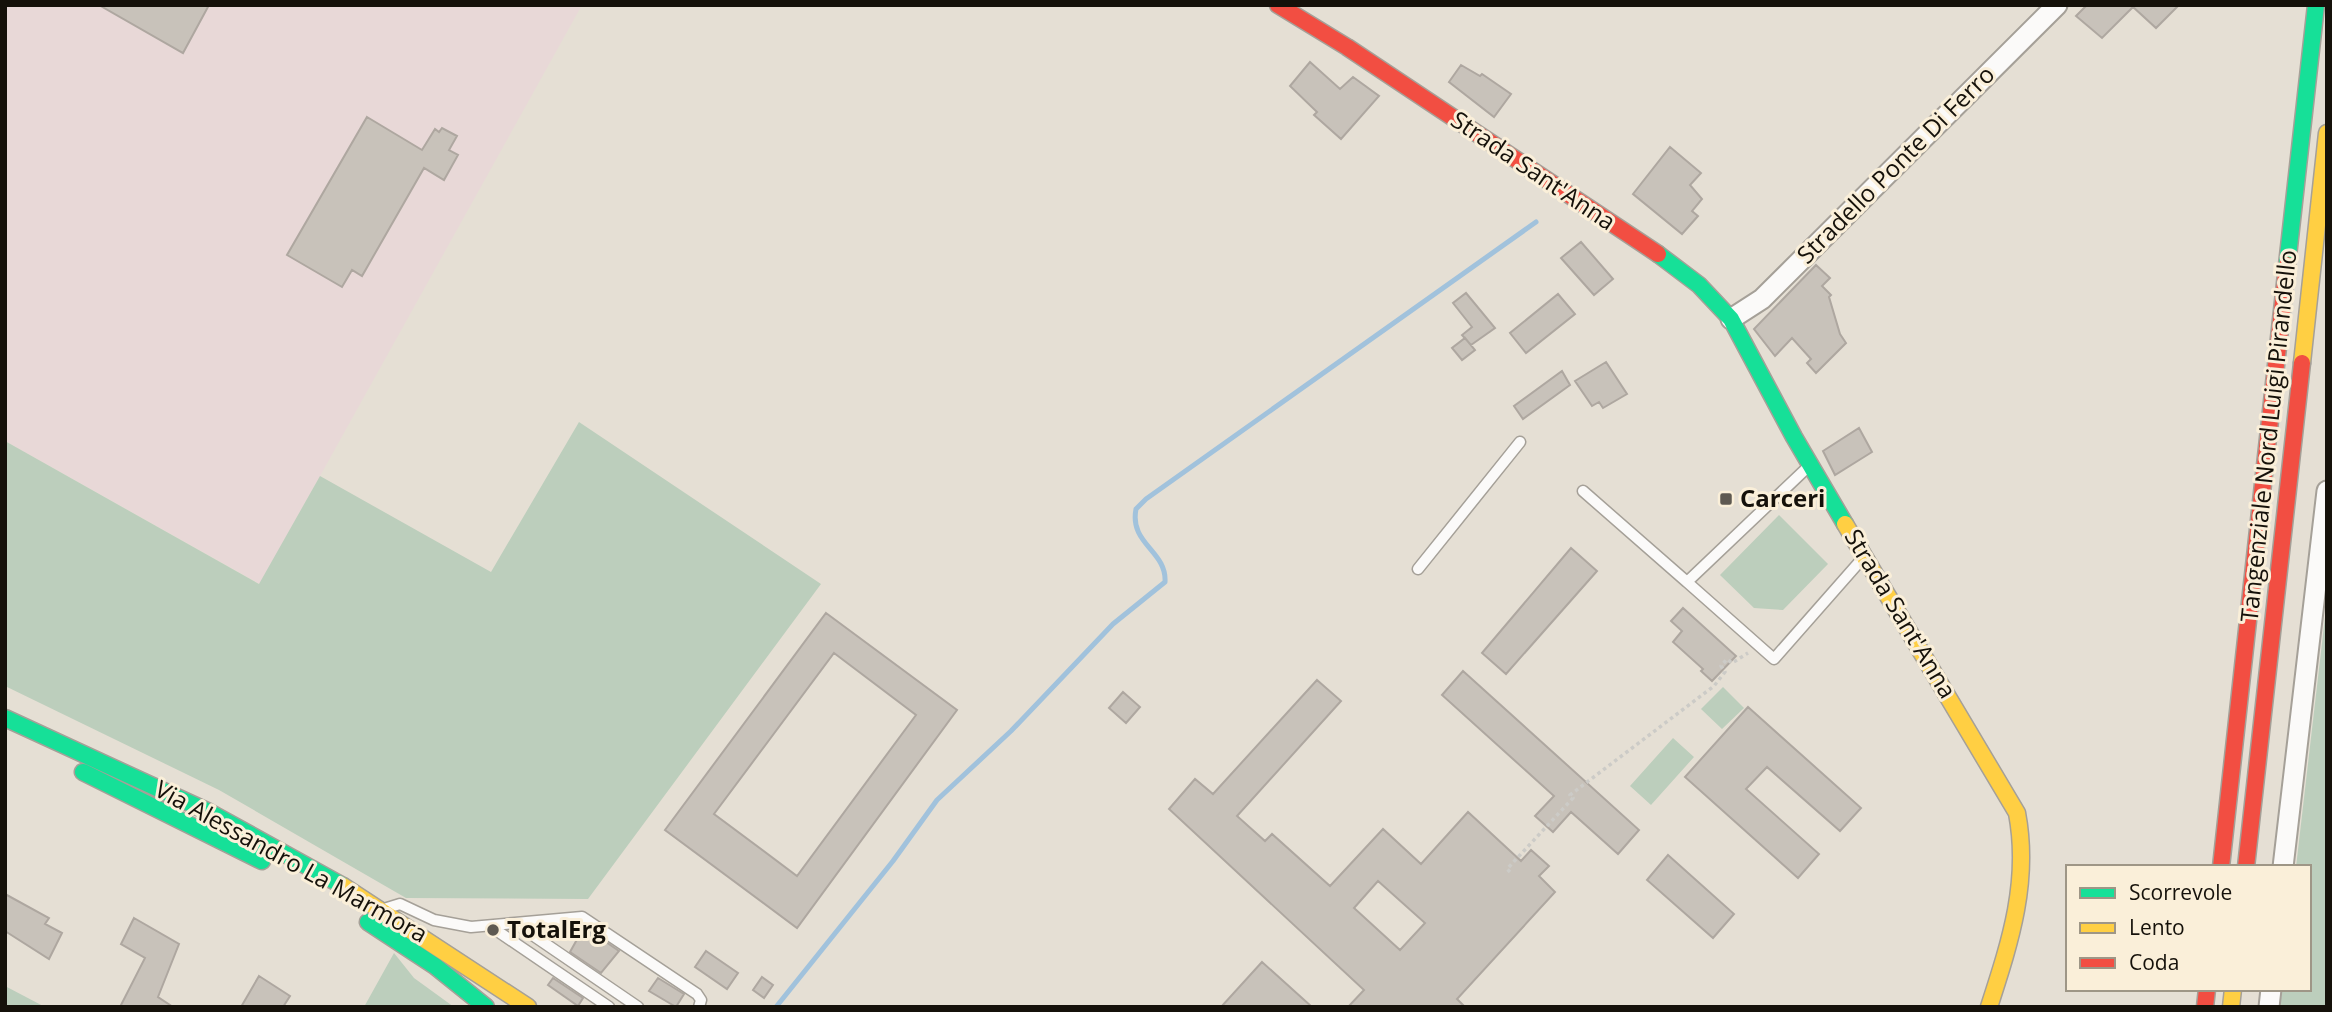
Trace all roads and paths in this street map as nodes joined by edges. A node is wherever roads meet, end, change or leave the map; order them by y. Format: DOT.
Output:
graph roads {
  1 [pos="1278,5"];
  2 [pos="2057,5"];
  3 [pos="2316,5"];
  4 [pos="2327,133"];
  5 [pos="1731,319"];
  6 [pos="1520,442"];
  7 [pos="1810,464"];
  8 [pos="1583,491"];
  9 [pos="2327,491"];
  10 [pos="1865,556"];
  11 [pos="1418,569"];
  12 [pos="1687,582"];
  13 [pos="1756,644"];
  14 [pos="5,718"];
  15 [pos="28,747"];
  16 [pos="2221,865"];
  17 [pos="2246,865"];
  18 [pos="2283,865"];
  19 [pos="1510,872"];
  20 [pos="287,874"];
  21 [pos="381,909"];
  22 [pos="353,913"];
  23 [pos="515,923"];
  24 [pos="490,926"];
  25 [pos="486,1007"];
  26 [pos="527,1007"];
  27 [pos="608,1007"];
  28 [pos="638,1007"];
  29 [pos="699,1007"];
  30 [pos="1989,1007"];
  1 -- 5 [label="main road, Strada Sant'Anna"];
  2 -- 5 [label="street, Stradello Ponte Di Ferro"];
  3 -- 16 [label="main road, Tangenziale Nord Luigi Pirandello"];
  4 -- 17 [label="main road, Tangenziale Nord Luigi Pirandello"];
  5 -- 7 [label="main road, Strada Sant'Anna"];
  6 -- 11 [label="lane"];
  7 -- 10 [label="main road, Strada Sant'Anna"];
  7 -- 12 [label="lane"];
  8 -- 12 [label="lane"];
  9 -- 18 [label="street"];
  10 -- 13 [label="lane"];
  10 -- 30 [label="main road, Strada Sant'Anna"];
  12 -- 13 [label="lane"];
  13 -- 19 [label="path"];
  14 -- 21 [label="main road, Via Alessandro La Marmora"];
  15 -- 20 [label="main road, Via Alessandro La Marmora"];
  21 -- 24 [label="lane"];
  21 -- 26 [label="main road, Via Alessandro La Marmora"];
  22 -- 25 [label="main road, Via Alessandro La Marmora"];
  23 -- 24 [label="lane"];
  23 -- 28 [label="lane"];
  23 -- 29 [label="lane"];
  24 -- 27 [label="lane"];
}
